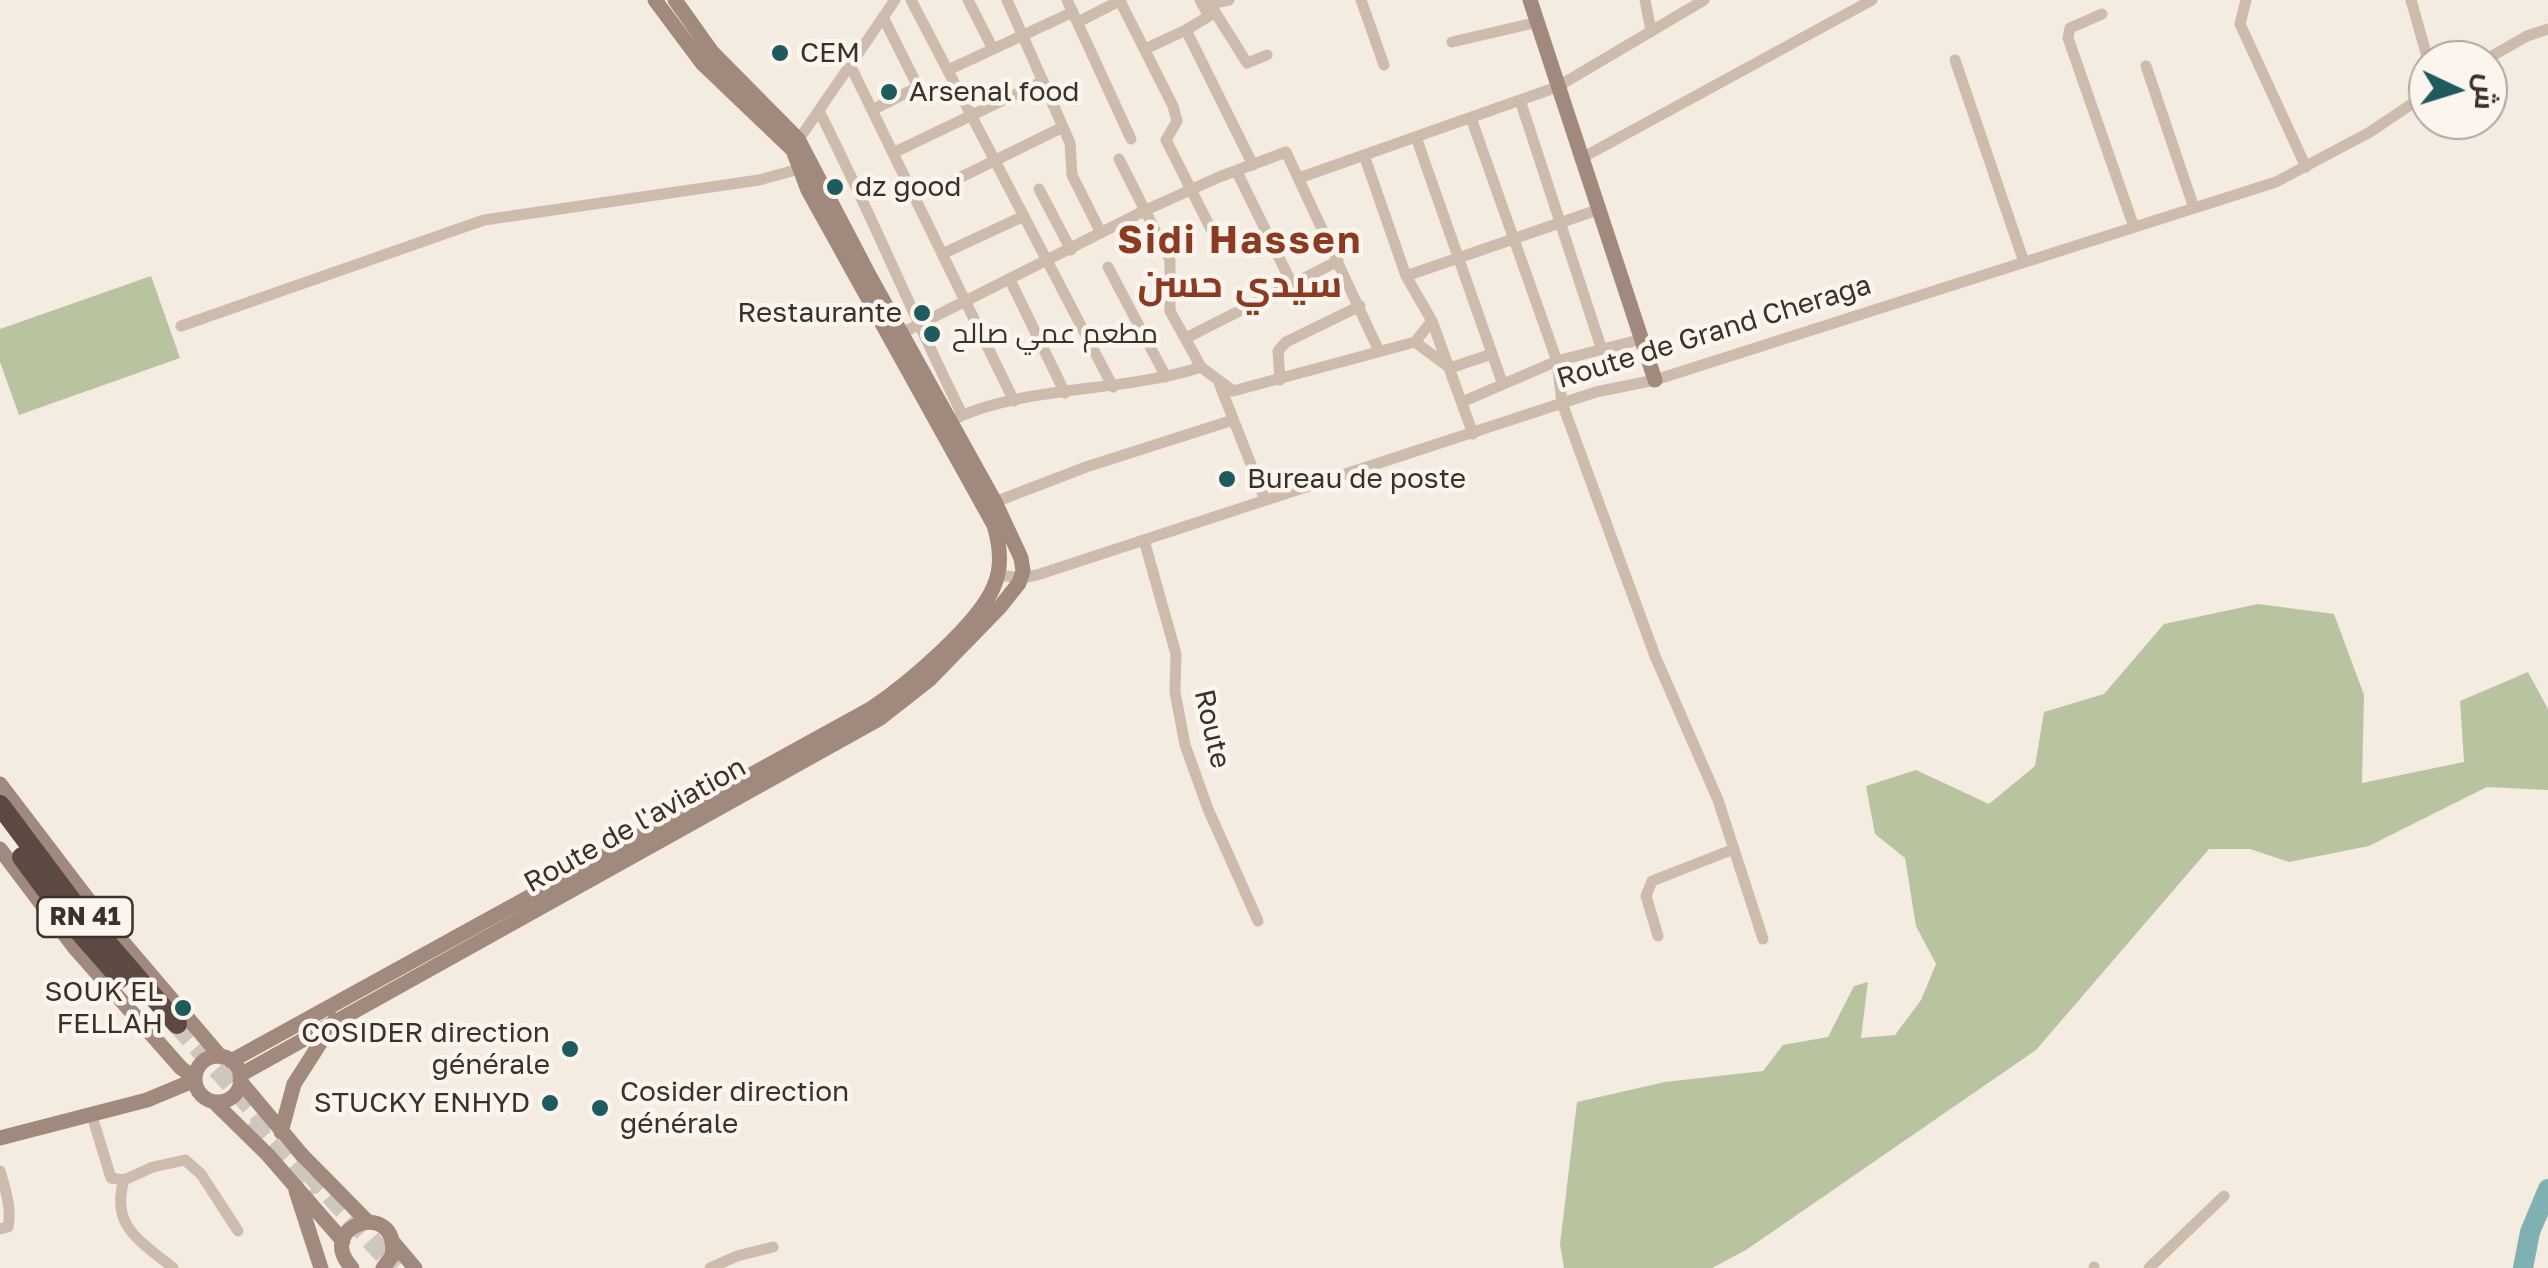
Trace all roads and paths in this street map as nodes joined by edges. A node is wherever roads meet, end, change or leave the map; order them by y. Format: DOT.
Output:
graph roads {
  1 [pos="655,0"];
  2 [pos="675,0"];
  3 [pos="895,0"];
  4 [pos="912,0"];
  5 [pos="968,0"];
  6 [pos="1007,0"];
  7 [pos="1120,0"];
  8 [pos="1200,0"];
  9 [pos="1229,0"];
  10 [pos="1361,0"];
  11 [pos="1530,0"];
  12 [pos="1645,0"];
  13 [pos="1704,0"];
  14 [pos="1872,0"];
  15 [pos="2246,0"];
  16 [pos="2411,0"];
  17 [pos="1072,11"];
  18 [pos="2102,14"];
  19 [pos="883,17"];
  20 [pos="1538,22"];
  21 [pos="2548,29"];
  22 [pos="1186,30"];
  23 [pos="1652,31"];
  24 [pos="1024,35"];
  25 [pos="2422,40"];
  26 [pos="1452,42"];
  27 [pos="2508,47"];
  28 [pos="993,49"];
  29 [pos="1145,49"];
  30 [pos="1266,55"];
  31 [pos="1956,60"];
  32 [pos="850,65"];
  33 [pos="1384,65"];
  34 [pos="2146,66"];
  35 [pos="948,70"];
  36 [pos="1044,81"];
  37 [pos="1557,87"];
  38 [pos="1520,100"];
  39 [pos="2408,106"];
  40 [pos="872,110"];
  41 [pos="819,111"];
  42 [pos="972,115"];
  43 [pos="1470,118"];
  44 [pos="1063,128"];
  45 [pos="1416,137"];
  46 [pos="1131,139"];
  47 [pos="795,145"];
  48 [pos="893,153"];
  49 [pos="1364,155"];
  50 [pos="994,158"];
  51 [pos="1120,159"];
  52 [pos="1580,159"];
  53 [pos="1252,166"];
  54 [pos="2306,167"];
  55 [pos="799,169"];
  56 [pos="1237,172"];
  57 [pos="1299,178"];
  58 [pos="945,185"];
  59 [pos="1040,189"];
  60 [pos="1191,190"];
  61 [pos="2194,208"];
  62 [pos="1146,210"];
  63 [pos="1598,210"];
  64 [pos="1024,216"];
  65 [pos="1560,223"];
  66 [pos="2134,227"];
  67 [pos="1212,230"];
  68 [pos="1100,233"];
  69 [pos="1513,242"];
  70 [pos="1071,250"];
  71 [pos="942,254"];
  72 [pos="1458,258"];
  73 [pos="1048,260"];
  74 [pos="1338,261"];
  75 [pos="2024,262"];
  76 [pos="1108,267"];
  77 [pos="1406,276"];
  78 [pos="1010,280"];
  79 [pos="1292,284"];
  80 [pos="965,300"];
  81 [pos="1360,306"];
  82 [pos="1432,321"];
  83 [pos="181,326"];
  84 [pos="917,326"];
  85 [pos="895,336"];
  86 [pos="1186,338"];
  87 [pos="1642,339"];
  88 [pos="1415,342"];
  89 [pos="1602,347"];
  90 [pos="1379,350"];
  91 [pos="1492,354"];
  92 [pos="1557,360"];
  93 [pos="1201,366"];
  94 [pos="1450,368"];
  95 [pos="1166,377"];
  96 [pos="1218,380"];
  97 [pos="1280,380"];
  98 [pos="1655,380"];
  99 [pos="1502,382"];
  100 [pos="1113,386"];
  101 [pos="1065,393"];
  102 [pos="1014,401"];
  103 [pos="1462,402"];
  104 [pos="1562,403"];
  105 [pos="956,418"];
  106 [pos="1233,420"];
  107 [pos="1473,434"];
  108 [pos="1265,500"];
  109 [pos="996,502"];
  110 [pos="1144,540"];
  111 [pos="998,574"];
  112 [pos="1022,578"];
  113 [pos="0,784"];
  114 [pos="0,805"];
  115 [pos="0,828"];
  116 [pos="0,849"];
  117 [pos="1734,849"];
  118 [pos="1258,921"];
  119 [pos="1658,936"];
  120 [pos="1763,939"];
  121 [pos="336,1019"];
  122 [pos="233,1068"];
  123 [pos="195,1079"];
  124 [pos="147,1100"];
  125 [pos="209,1100"];
  126 [pos="92,1116"];
  127 [pos="281,1132"];
  128 [pos="0,1138"];
  129 [pos="0,1171"];
  130 [pos="124,1180"];
  131 [pos="294,1183"];
  132 [pos="2224,1196"];
  133 [pos="367,1222"];
  134 [pos="0,1229"];
  135 [pos="238,1231"];
  136 [pos="393,1242"];
  137 [pos="773,1247"];
  138 [pos="343,1258"];
  139 [pos="173,1268"];
  140 [pos="320,1268"];
  141 [pos="383,1268"];
  142 [pos="414,1268"];
  143 [pos="710,1268"];
  144 [pos="2149,1268"];
  1 -- 47 [label="street"];
  2 -- 47 [label="street"];
  3 -- 19 [label="street"];
  4 -- 35 [label="street"];
  5 -- 28 [label="street"];
  6 -- 24 [label="street"];
  7 -- 17 [label="street"];
  7 -- 29 [label="street"];
  8 -- 22 [label="street"];
  9 -- 30 [label="street"];
  10 -- 33 [label="street"];
  11 -- 20 [label="street"];
  12 -- 23 [label="street"];
  13 -- 23 [label="street"];
  14 -- 52 [label="street"];
  15 -- 54 [label="street"];
  16 -- 25 [label="street"];
  17 -- 24 [label="street"];
  17 -- 46 [label="street"];
  18 -- 66 [label="street"];
  19 -- 32 [label="street"];
  19 -- 40 [label="street"];
  20 -- 26 [label="street"];
  20 -- 37 [label="street"];
  21 -- 27 [label="street"];
  22 -- 29 [label="street"];
  22 -- 53 [label="street"];
  23 -- 37 [label="street"];
  24 -- 28 [label="street"];
  24 -- 36 [label="street"];
  28 -- 35 [label="street"];
  29 -- 60 [label="street"];
  31 -- 75 [label="street"];
  32 -- 40 [label="street"];
  32 -- 41 [label="street"];
  34 -- 61 [label="street"];
  35 -- 42 [label="street"];
  36 -- 42 [label="street"];
  36 -- 44 [label="street"];
  37 -- 38 [label="street"];
  37 -- 52 [label="street"];
  38 -- 43 [label="street"];
  38 -- 65 [label="street"];
  39 -- 54 [label="street, Route de Grand Cheraga"];
  40 -- 48 [label="street"];
  41 -- 47 [label="street"];
  41 -- 84 [label="street"];
  42 -- 48 [label="street"];
  42 -- 50 [label="street"];
  43 -- 45 [label="street"];
  43 -- 69 [label="street"];
  44 -- 50 [label="street"];
  44 -- 68 [label="street"];
  45 -- 49 [label="street"];
  45 -- 72 [label="street"];
  47 -- 55 [label="street"];
  47 -- 85 [label="street"];
  48 -- 71 [label="street"];
  49 -- 57 [label="street"];
  49 -- 77 [label="street"];
  50 -- 58 [label="street"];
  50 -- 64 [label="street"];
  51 -- 62 [label="street"];
  52 -- 63 [label="street"];
  53 -- 56 [label="street"];
  53 -- 57 [label="street"];
  54 -- 61 [label="street, Route de Grand Cheraga"];
  55 -- 83 [label="street"];
  55 -- 85 [label="street"];
  56 -- 60 [label="street"];
  56 -- 79 [label="street"];
  57 -- 74 [label="street"];
  59 -- 70 [label="street"];
  60 -- 62 [label="street"];
  60 -- 67 [label="street"];
  61 -- 66 [label="street, Route de Grand Cheraga"];
  62 -- 68 [label="street"];
  62 -- 86 [label="street"];
  63 -- 65 [label="street"];
  63 -- 87 [label="street"];
  64 -- 71 [label="street"];
  64 -- 73 [label="street"];
  65 -- 69 [label="street"];
  65 -- 89 [label="street"];
  66 -- 75 [label="street, Route de Grand Cheraga"];
  68 -- 70 [label="street"];
  69 -- 72 [label="street"];
  69 -- 92 [label="street"];
  70 -- 73 [label="street"];
  71 -- 80 [label="street"];
  72 -- 77 [label="street"];
  72 -- 91 [label="street"];
  73 -- 78 [label="street"];
  73 -- 100 [label="street"];
  74 -- 79 [label="street"];
  74 -- 81 [label="street"];
  75 -- 98 [label="street, Route de Grand Cheraga"];
  76 -- 95 [label="street"];
  77 -- 82 [label="street"];
  78 -- 80 [label="street"];
  78 -- 101 [label="street"];
  79 -- 86 [label="street"];
  80 -- 84 [label="street"];
  80 -- 102 [label="street"];
  81 -- 90 [label="street"];
  81 -- 97 [label="street"];
  82 -- 88 [label="street"];
  82 -- 94 [label="street"];
  84 -- 85 [label="street"];
  84 -- 105 [label="street"];
  85 -- 105 [label="street"];
  85 -- 111 [label="street"];
  86 -- 93 [label="street"];
  87 -- 89 [label="street"];
  87 -- 98 [label="street"];
  88 -- 90 [label="street"];
  88 -- 94 [label="street"];
  89 -- 92 [label="street"];
  90 -- 97 [label="street"];
  91 -- 94 [label="street"];
  91 -- 99 [label="street"];
  92 -- 99 [label="street"];
  92 -- 104 [label="street"];
  93 -- 95 [label="street"];
  93 -- 96 [label="street"];
  94 -- 103 [label="street"];
  95 -- 100 [label="street"];
  96 -- 97 [label="street"];
  96 -- 106 [label="street"];
  98 -- 104 [label="street, Route de Grand Cheraga"];
  99 -- 103 [label="street"];
  100 -- 101 [label="street"];
  101 -- 102 [label="street"];
  102 -- 105 [label="street"];
  103 -- 107 [label="street"];
  104 -- 107 [label="street, Route de Grand Cheraga"];
  104 -- 117 [label="street"];
  105 -- 109 [label="street"];
  106 -- 108 [label="street"];
  106 -- 109 [label="street"];
  107 -- 108 [label="street, Route de Grand Cheraga"];
  108 -- 110 [label="street, Route de Grand Cheraga"];
  109 -- 112 [label="street"];
  110 -- 112 [label="street, Route de Grand Cheraga"];
  110 -- 118 [label="street, Route"];
  111 -- 112 [label="street, Route de Grand Cheraga"];
  111 -- 122 [label="street"];
  112 -- 121 [label="street, Route de l'aviation"];
  113 -- 122 [label="street"];
  114 -- 115 [label="highway, RN 41"];
  116 -- 123 [label="street"];
  117 -- 119 [label="street"];
  117 -- 120 [label="street"];
  121 -- 122 [label="street, Route de l'aviation"];
  121 -- 127 [label="street"];
  122 -- 123 [label="street"];
  122 -- 125 [label="street"];
  122 -- 127 [label="street"];
  123 -- 124 [label="street"];
  123 -- 125 [label="street"];
  124 -- 125 [label="street"];
  124 -- 126 [label="street"];
  125 -- 131 [label="street"];
  126 -- 128 [label="street"];
  126 -- 130 [label="street"];
  127 -- 133 [label="street"];
  129 -- 134 [label="street"];
  130 -- 135 [label="street"];
  130 -- 139 [label="street"];
  131 -- 138 [label="street"];
  131 -- 140 [label="street"];
  132 -- 144 [label="street"];
  133 -- 136 [label="street"];
  133 -- 138 [label="street"];
  136 -- 141 [label="street"];
  136 -- 142 [label="street"];
  137 -- 143 [label="street"];
}
